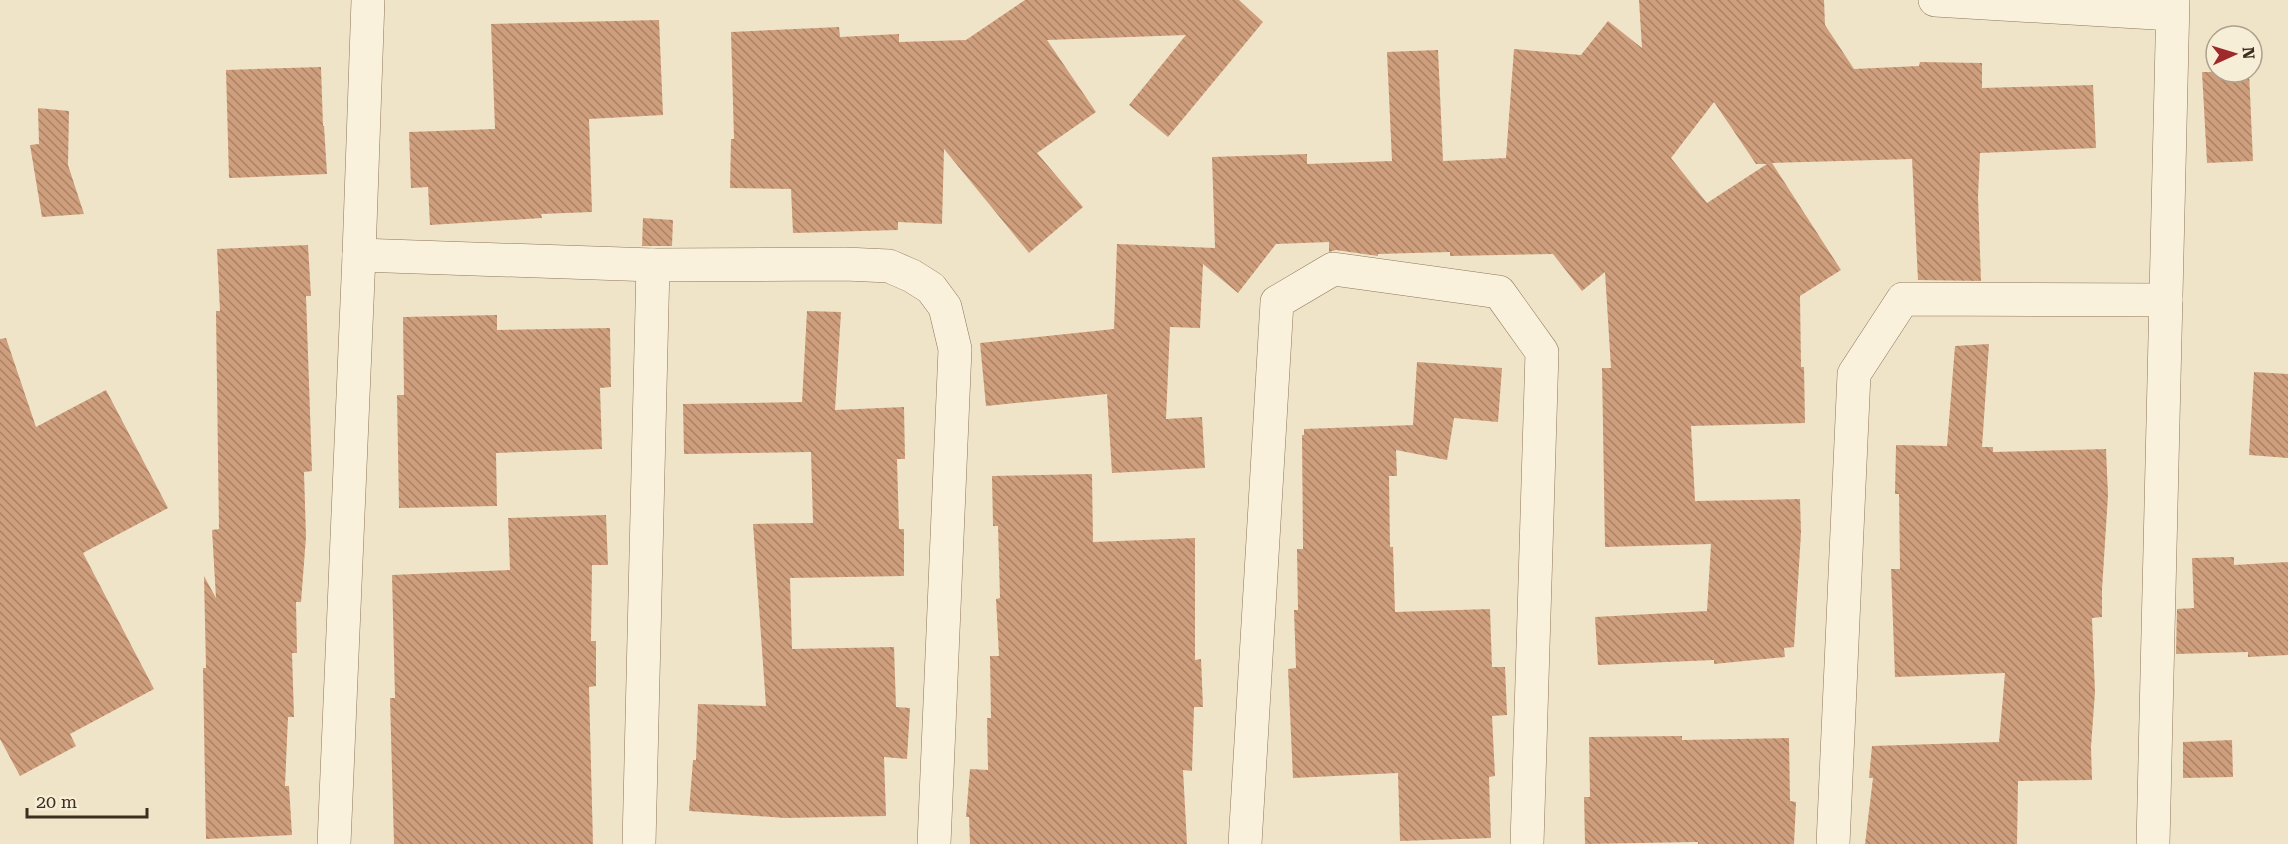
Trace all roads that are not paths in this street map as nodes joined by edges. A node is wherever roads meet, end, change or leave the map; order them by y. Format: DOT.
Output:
graph roads {
  1 [pos="368,0"];
  2 [pos="1935,0"];
  3 [pos="2172,7"];
  4 [pos="359,255"];
  5 [pos="653,265"];
  6 [pos="2166,300"];
  7 [pos="334,844"];
  8 [pos="639,844"];
  9 [pos="934,844"];
  10 [pos="1245,844"];
  11 [pos="1527,844"];
  12 [pos="1833,844"];
  13 [pos="2153,844"];
  1 -- 4 [label="street"];
  2 -- 3 [label="street"];
  3 -- 6 [label="street"];
  4 -- 5 [label="street"];
  4 -- 7 [label="street"];
  5 -- 8 [label="street"];
  5 -- 9 [label="street"];
  6 -- 12 [label="street"];
  6 -- 13 [label="street"];
  10 -- 11 [label="street"];
}
